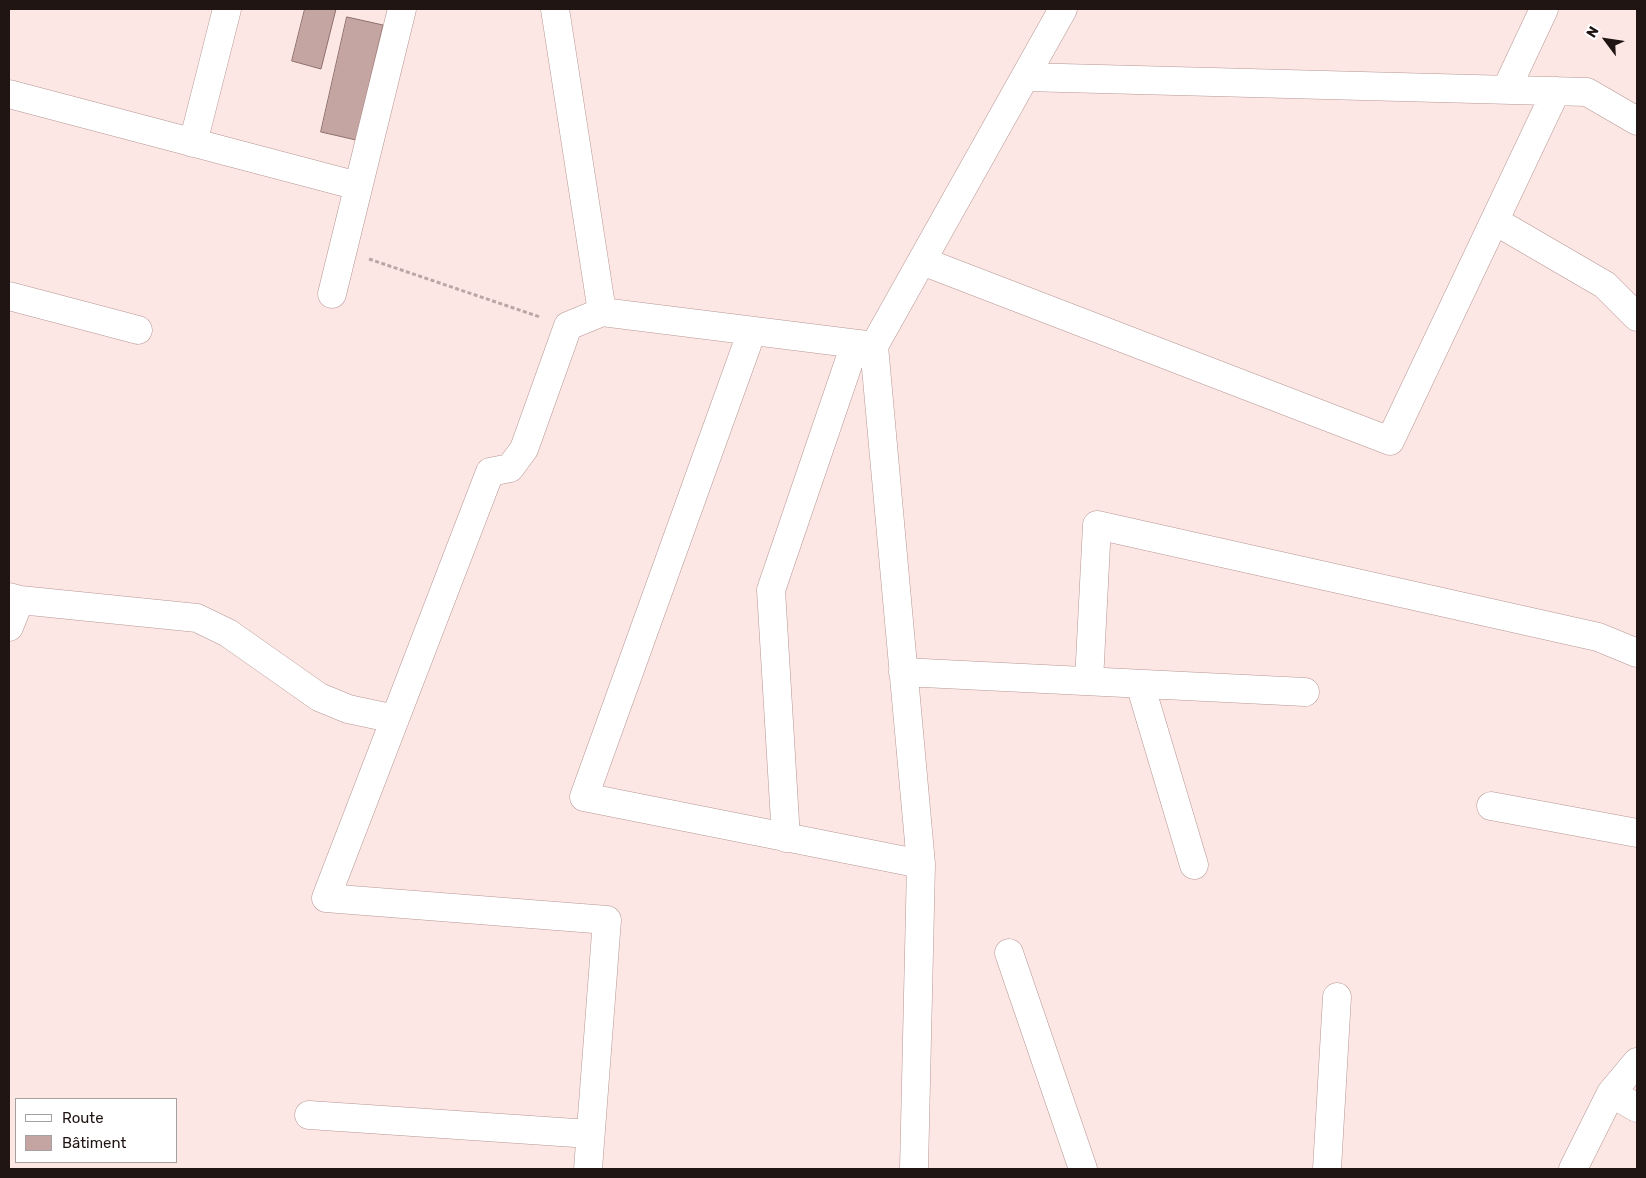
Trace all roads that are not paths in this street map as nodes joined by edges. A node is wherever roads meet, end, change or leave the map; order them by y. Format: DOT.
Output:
graph roads {
  1 [pos="227,9"];
  2 [pos="402,9"];
  3 [pos="555,9"];
  4 [pos="1063,9"];
  5 [pos="1544,9"];
  6 [pos="1025,77"];
  7 [pos="1506,90"];
  8 [pos="1556,91"];
  9 [pos="9,94"];
  10 [pos="1637,121"];
  11 [pos="193,143"];
  12 [pos="358,186"];
  13 [pos="1495,221"];
  14 [pos="922,261"];
  15 [pos="332,294"];
  16 [pos="9,296"];
  17 [pos="602,312"];
  18 [pos="1637,317"];
  19 [pos="138,330"];
  20 [pos="752,331"];
  21 [pos="864,345"];
  22 [pos="14,598"];
  23 [pos="9,627"];
  24 [pos="1637,653"];
  25 [pos="903,672"];
  26 [pos="1089,681"];
  27 [pos="1140,684"];
  28 [pos="1305,692"];
  29 [pos="395,719"];
  30 [pos="1491,806"];
  31 [pos="1637,833"];
  32 [pos="786,838"];
  33 [pos="921,864"];
  34 [pos="1194,865"];
  35 [pos="1010,953"];
  36 [pos="1337,997"];
  37 [pos="1637,1062"];
  38 [pos="1611,1094"];
  39 [pos="1637,1108"];
  40 [pos="309,1114"];
  41 [pos="590,1134"];
  42 [pos="588,1169"];
  43 [pos="914,1169"];
  44 [pos="1083,1169"];
  45 [pos="1327,1169"];
  46 [pos="1573,1169"];
  1 -- 11 [label="street"];
  2 -- 12 [label="street"];
  3 -- 17 [label="street"];
  4 -- 6 [label="street"];
  5 -- 7 [label="street"];
  6 -- 7 [label="street"];
  6 -- 14 [label="street"];
  7 -- 8 [label="street"];
  8 -- 10 [label="street"];
  8 -- 13 [label="street"];
  9 -- 11 [label="street"];
  11 -- 12 [label="street"];
  12 -- 15 [label="street"];
  13 -- 14 [label="street"];
  13 -- 18 [label="street"];
  14 -- 21 [label="street"];
  16 -- 19 [label="street"];
  17 -- 20 [label="street"];
  17 -- 29 [label="street"];
  20 -- 21 [label="street"];
  20 -- 32 [label="street"];
  21 -- 25 [label="street"];
  21 -- 32 [label="street"];
  22 -- 23 [label="street"];
  22 -- 29 [label="street"];
  24 -- 26 [label="street"];
  25 -- 26 [label="street"];
  25 -- 33 [label="street"];
  26 -- 27 [label="street"];
  27 -- 28 [label="street"];
  27 -- 34 [label="street"];
  29 -- 41 [label="street"];
  30 -- 31 [label="street"];
  32 -- 33 [label="street"];
  33 -- 43 [label="street"];
  35 -- 44 [label="street"];
  36 -- 45 [label="street"];
  37 -- 38 [label="street"];
  38 -- 39 [label="street"];
  38 -- 46 [label="street"];
  40 -- 41 [label="street"];
  41 -- 42 [label="street"];
}
